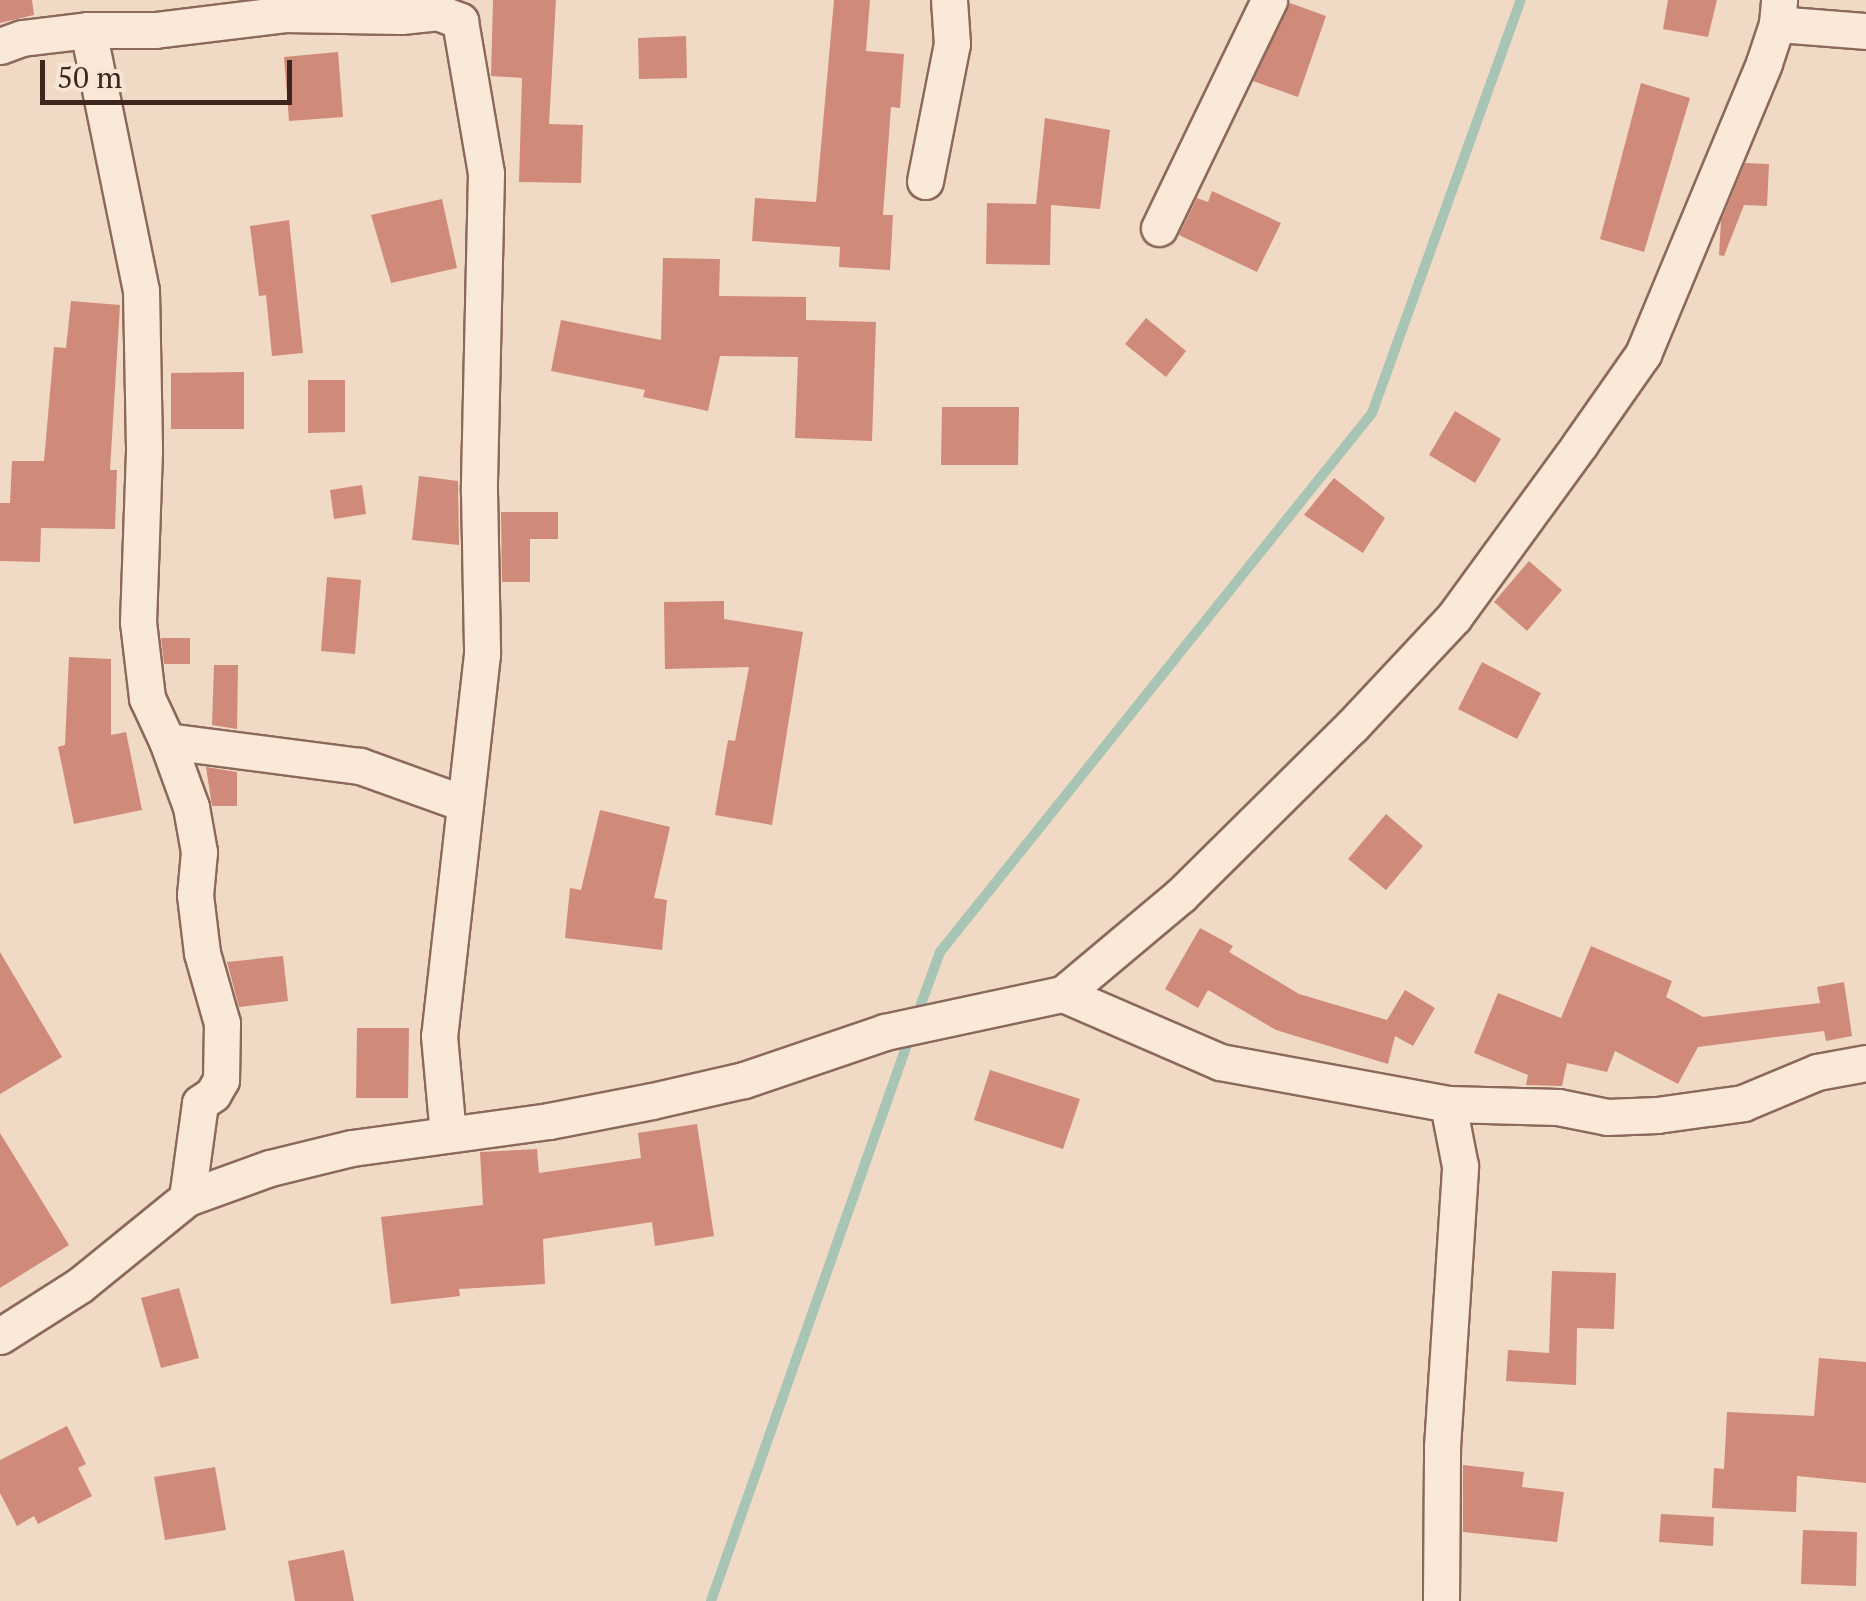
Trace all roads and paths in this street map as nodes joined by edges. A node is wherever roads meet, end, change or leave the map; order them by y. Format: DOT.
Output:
graph roads {
  1 [pos="949,0"];
  2 [pos="1269,0"];
  3 [pos="1778,12"];
  4 [pos="88,30"];
  5 [pos="1866,31"];
  6 [pos="0,46"];
  7 [pos="925,181"];
  8 [pos="1159,228"];
  9 [pos="167,741"];
  10 [pos="463,803"];
  11 [pos="1062,994"];
  12 [pos="1866,1064"];
  13 [pos="1448,1104"];
  14 [pos="448,1134"];
  15 [pos="188,1198"];
  16 [pos="0,1336"];
  17 [pos="1442,1601"];
  1 -- 7 [label="street"];
  2 -- 8 [label="street"];
  3 -- 5 [label="street"];
  3 -- 11 [label="street"];
  4 -- 6 [label="street"];
  4 -- 9 [label="street"];
  4 -- 10 [label="street"];
  9 -- 10 [label="street"];
  9 -- 15 [label="street"];
  10 -- 14 [label="street"];
  11 -- 13 [label="street"];
  11 -- 14 [label="street"];
  12 -- 13 [label="street"];
  13 -- 17 [label="street"];
  14 -- 15 [label="street"];
  15 -- 16 [label="street"];
}
